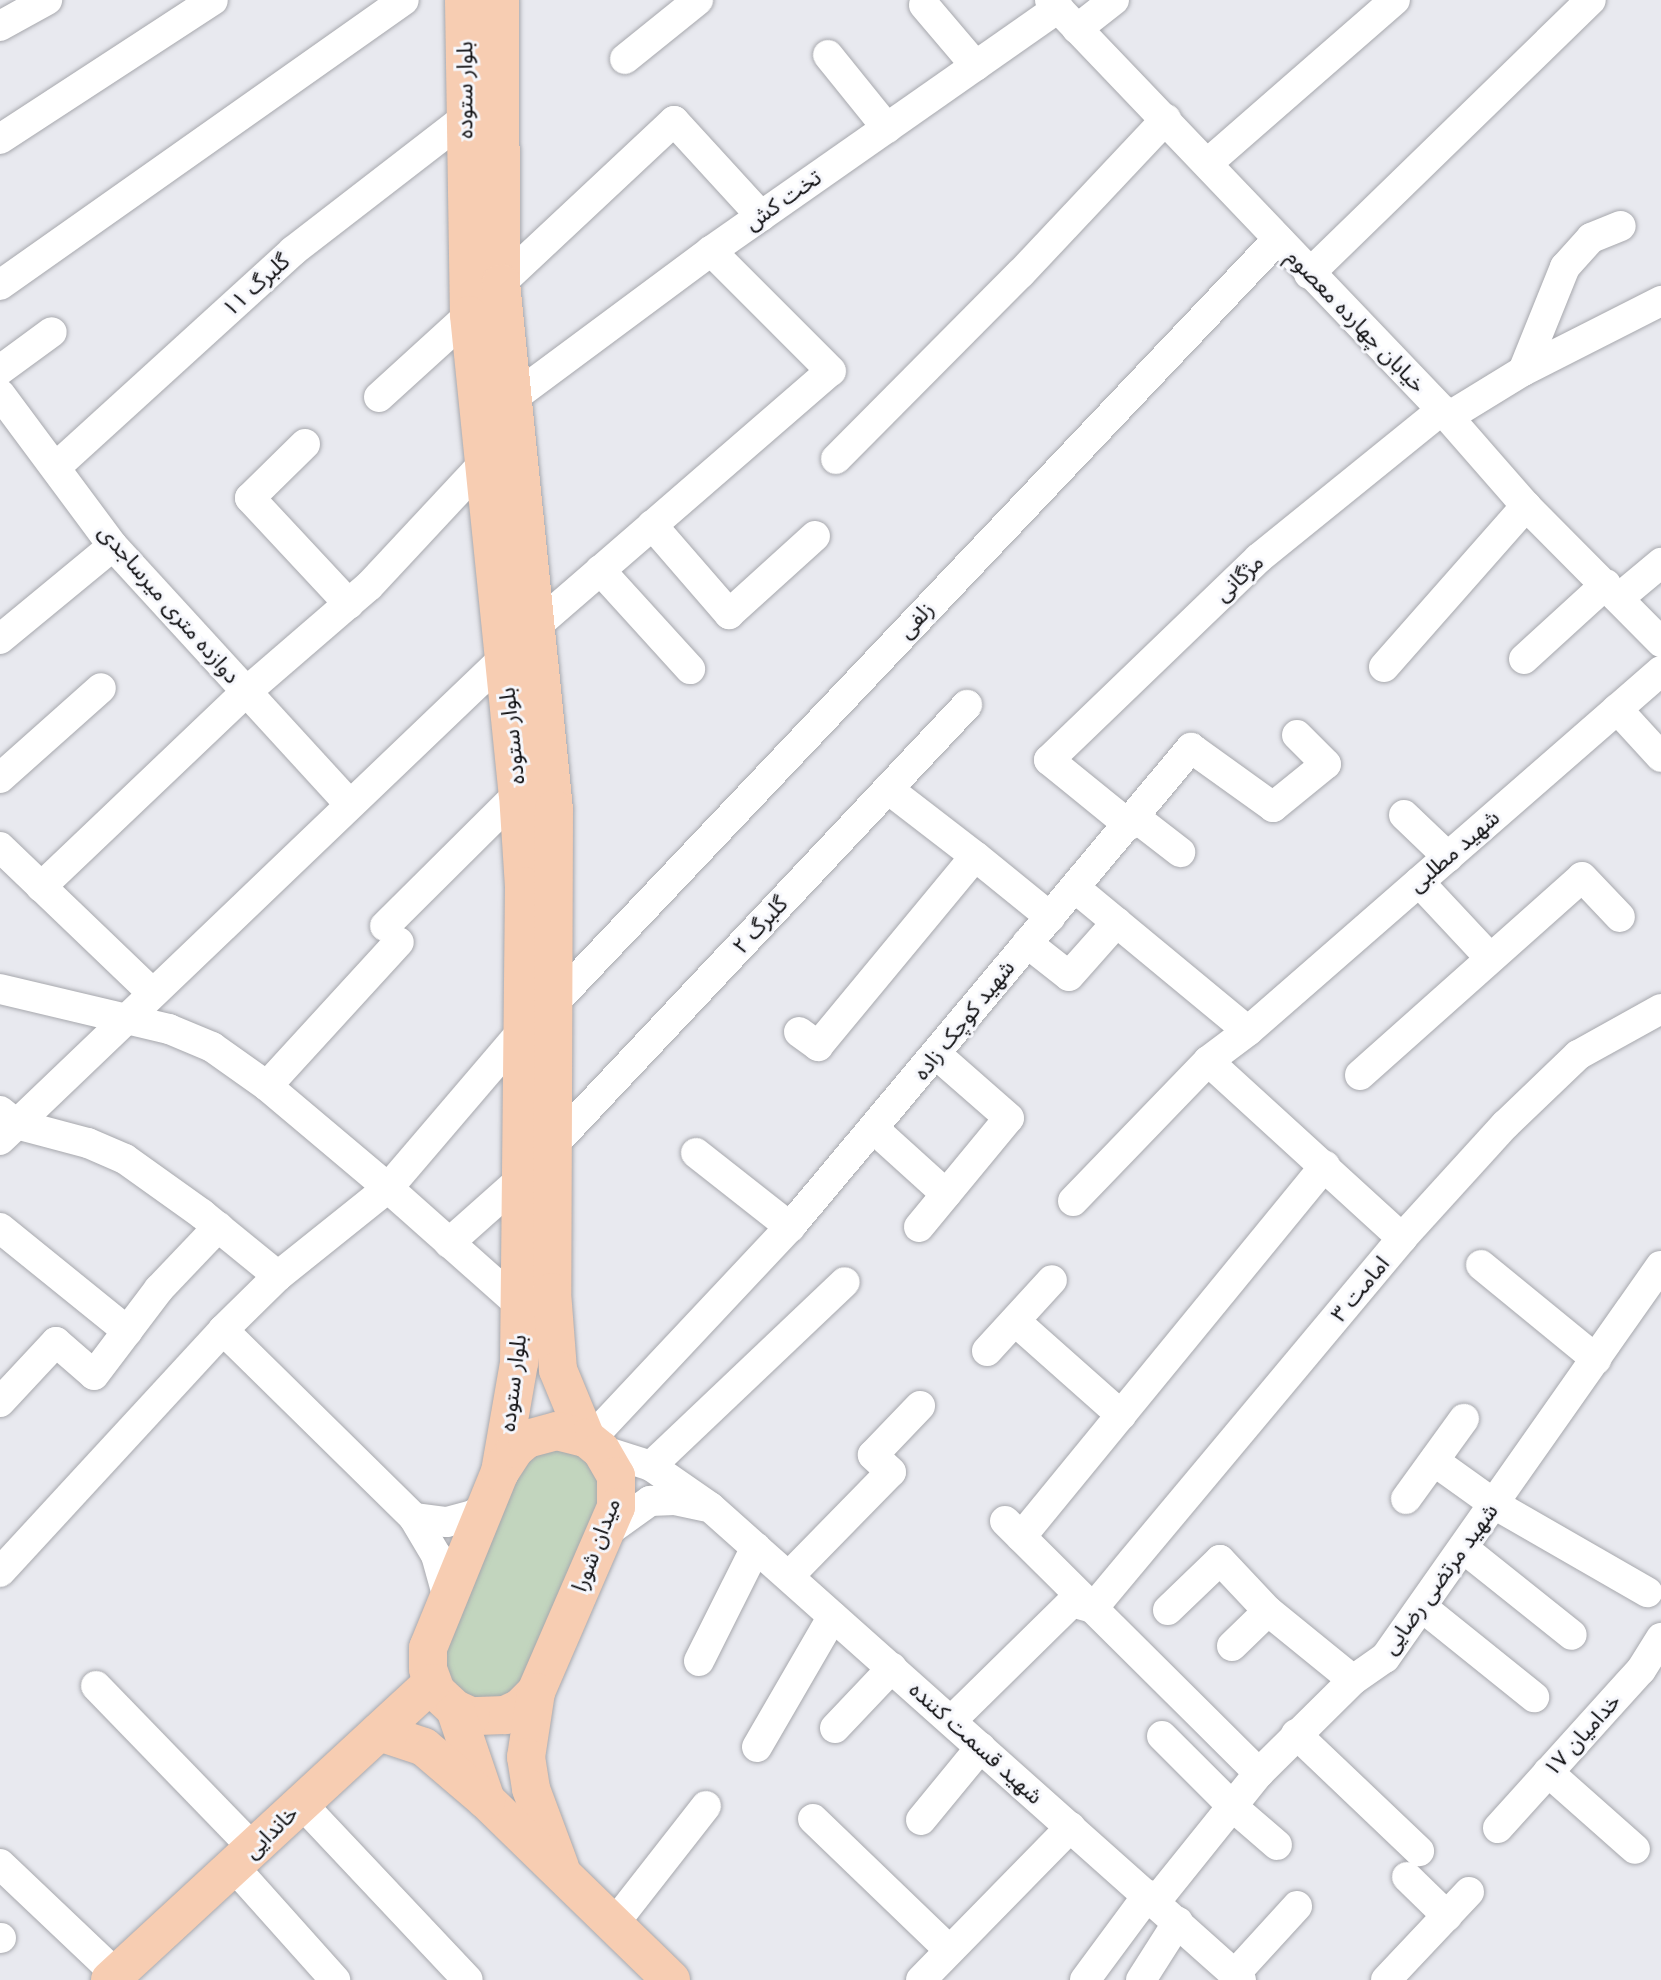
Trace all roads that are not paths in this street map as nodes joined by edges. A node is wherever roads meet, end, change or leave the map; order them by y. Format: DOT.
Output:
graph roads {
  1 [pos="47,0"];
  2 [pos="404,0"];
  3 [pos="464,0"];
  4 [pos="500,0"];
  5 [pos="698,0"];
  6 [pos="1114,0"];
  7 [pos="1395,0"];
  8 [pos="1591,0"];
  9 [pos="206,2"];
  10 [pos="924,5"];
  11 [pos="1062,13"];
  12 [pos="0,26"];
  13 [pos="828,55"];
  14 [pos="625,59"];
  15 [pos="976,66"];
  16 [pos="465,118"];
  17 [pos="1166,119"];
  18 [pos="887,128"];
  19 [pos="0,139"];
  20 [pos="1208,163"];
  21 [pos="761,216"];
  22 [pos="1621,226"];
  23 [pos="1278,239"];
  24 [pos="711,251"];
  25 [pos="1309,274"];
  26 [pos="501,283"];
  27 [pos="0,285"];
  28 [pos="1657,313"];
  29 [pos="469,315"];
  30 [pos="52,332"];
  31 [pos="0,370"];
  32 [pos="1523,371"];
  33 [pos="379,397"];
  34 [pos="513,398"];
  35 [pos="4,409"];
  36 [pos="1445,413"];
  37 [pos="305,444"];
  38 [pos="836,459"];
  39 [pos="482,465"];
  40 [pos="57,466"];
  41 [pos="1526,506"];
  42 [pos="652,525"];
  43 [pos="815,536"];
  44 [pos="113,546"];
  45 [pos="1661,563"];
  46 [pos="600,570"];
  47 [pos="1612,591"];
  48 [pos="349,604"];
  49 [pos="535,627"];
  50 [pos="0,639"];
  51 [pos="1661,642"];
  52 [pos="503,659"];
  53 [pos="1524,659"];
  54 [pos="1384,667"];
  55 [pos="690,669"];
  56 [pos="1661,671"];
  57 [pos="101,688"];
  58 [pos="246,692"];
  59 [pos="967,705"];
  60 [pos="1617,709"];
  61 [pos="1297,735"];
  62 [pos="1661,757"];
  63 [pos="0,778"];
  64 [pos="888,789"];
  65 [pos="518,794"];
  66 [pos="349,804"];
  67 [pos="1404,815"];
  68 [pos="1133,821"];
  69 [pos="0,847"];
  70 [pos="1180,852"];
  71 [pos="975,856"];
  72 [pos="1448,857"];
  73 [pos="1419,882"];
  74 [pos="41,887"];
  75 [pos="1075,888"];
  76 [pos="1050,917"];
  77 [pos="1620,917"];
  78 [pos="1117,922"];
  79 [pos="1027,943"];
  80 [pos="1490,958"];
  81 [pos="0,989"];
  82 [pos="152,993"];
  83 [pos="554,1003"];
  84 [pos="1661,1009"];
  85 [pos="125,1017"];
  86 [pos="524,1029"];
  87 [pos="1248,1031"];
  88 [pos="799,1032"];
  89 [pos="936,1054"];
  90 [pos="1208,1061"];
  91 [pos="1360,1075"];
  92 [pos="267,1086"];
  93 [pos="5,1125"];
  94 [pos="874,1129"];
  95 [pos="554,1144"];
  96 [pos="696,1153"];
  97 [pos="1325,1165"];
  98 [pos="522,1178"];
  99 [pos="388,1188"];
  100 [pos="946,1194"];
  101 [pos="1073,1201"];
  102 [pos="218,1227"];
  103 [pos="790,1227"];
  104 [pos="919,1227"];
  105 [pos="0,1228"];
  106 [pos="1402,1238"];
  107 [pos="449,1243"];
  108 [pos="1481,1265"];
  109 [pos="1661,1266"];
  110 [pos="278,1276"];
  111 [pos="1052,1280"];
  112 [pos="845,1282"];
  113 [pos="521,1306"];
  114 [pos="1015,1321"];
  115 [pos="223,1330"];
  116 [pos="127,1331"];
  117 [pos="987,1351"];
  118 [pos="1596,1359"];
  119 [pos="0,1402"];
  120 [pos="920,1406"];
  121 [pos="1121,1415"];
  122 [pos="1464,1419"];
  123 [pos="594,1444"];
  124 [pos="1434,1461"];
  125 [pos="651,1466"];
  126 [pos="493,1489"];
  127 [pos="1406,1499"];
  128 [pos="1494,1504"];
  129 [pos="710,1507"];
  130 [pos="414,1518"];
  131 [pos="604,1534"];
  132 [pos="756,1547"];
  133 [pos="1463,1548"];
  134 [pos="0,1572"];
  135 [pos="790,1575"];
  136 [pos="1647,1592"];
  137 [pos="448,1598"];
  138 [pos="1422,1607"];
  139 [pos="1093,1608"];
  140 [pos="1168,1610"];
  141 [pos="1268,1611"];
  142 [pos="833,1616"];
  143 [pos="1572,1635"];
  144 [pos="1661,1638"];
  145 [pos="1232,1646"];
  146 [pos="699,1661"];
  147 [pos="892,1668"];
  148 [pos="1651,1678"];
  149 [pos="1353,1680"];
  150 [pos="96,1686"];
  151 [pos="536,1692"];
  152 [pos="444,1696"];
  153 [pos="1534,1697"];
  154 [pos="951,1721"];
  155 [pos="835,1728"];
  156 [pos="379,1732"];
  157 [pos="1296,1734"];
  158 [pos="1162,1736"];
  159 [pos="757,1747"];
  160 [pos="981,1747"];
  161 [pos="1548,1772"];
  162 [pos="1259,1773"];
  163 [pos="486,1800"];
  164 [pos="301,1803"];
  165 [pos="706,1806"];
  166 [pos="1233,1807"];
  167 [pos="813,1819"];
  168 [pos="921,1820"];
  169 [pos="1071,1827"];
  170 [pos="1498,1828"];
  171 [pos="1277,1845"];
  172 [pos="1635,1849"];
  173 [pos="244,1858"];
  174 [pos="0,1864"];
  175 [pos="566,1881"];
  176 [pos="1469,1892"];
  177 [pos="1152,1898"];
  178 [pos="1297,1906"];
  179 [pos="1447,1916"];
  180 [pos="1178,1922"];
  181 [pos="613,1925"];
  182 [pos="949,1950"];
  183 [pos="113,1977"];
  184 [pos="1238,1977"];
  185 [pos="335,1980"];
  186 [pos="468,1980"];
  187 [pos="671,1980"];
  188 [pos="921,1980"];
  189 [pos="1085,1980"];
  190 [pos="1141,1980"];
  191 [pos="1386,1980"];
  1 -- 12 [label="street"];
  2 -- 27 [label="street"];
  3 -- 16 [label="main road, بلوار ستوده"];
  4 -- 26 [label="main road, بلوار ستوده"];
  5 -- 14 [label="street"];
  6 -- 11 [label="street, تخت کش"];
  7 -- 20 [label="street"];
  8 -- 25 [label="street"];
  9 -- 19 [label="street"];
  10 -- 15 [label="street"];
  11 -- 15 [label="street, تخت کش"];
  11 -- 17 [label="street, خیابان چهارده معصوم"];
  13 -- 18 [label="street"];
  15 -- 18 [label="street, تخت کش"];
  16 -- 29 [label="main road, بلوار ستوده"];
  16 -- 40 [label="street, گلبرگ ۱۱"];
  17 -- 20 [label="street, خیابان چهارده معصوم"];
  17 -- 38 [label="street"];
  18 -- 21 [label="street, تخت کش"];
  20 -- 23 [label="street, خیابان چهارده معصوم"];
  21 -- 24 [label="street, تخت کش"];
  21 -- 26 [label="street"];
  22 -- 32 [label="street"];
  23 -- 25 [label="street, خیابان چهارده معصوم"];
  23 -- 83 [label="street, زلفی"];
  24 -- 34 [label="street, تخت کش"];
  24 -- 42 [label="street"];
  25 -- 36 [label="street, خیابان چهارده معصوم"];
  26 -- 34 [label="main road, بلوار ستوده"];
  28 -- 32 [label="street, مژگانی"];
  29 -- 33 [label="street"];
  29 -- 39 [label="main road, بلوار ستوده"];
  30 -- 31 [label="street"];
  32 -- 36 [label="street, مژگانی"];
  34 -- 49 [label="main road, بلوار ستوده"];
  35 -- 40 [label="street, دوازده متری میرساجدی"];
  36 -- 41 [label="street, خیابان چهارده معصوم"];
  36 -- 68 [label="street, مژگانی"];
  37 -- 48 [label="street"];
  39 -- 48 [label="street"];
  39 -- 52 [label="main road, بلوار ستوده"];
  40 -- 44 [label="street, دوازده متری میرساجدی"];
  41 -- 47 [label="street, خیابان چهارده معصوم"];
  41 -- 54 [label="street"];
  42 -- 43 [label="street"];
  42 -- 46 [label="street"];
  44 -- 50 [label="street"];
  44 -- 58 [label="street, دوازده متری میرساجدی"];
  45 -- 47 [label="street"];
  46 -- 49 [label="street"];
  46 -- 55 [label="street"];
  47 -- 51 [label="street, خیابان چهارده معصوم"];
  47 -- 53 [label="street"];
  48 -- 58 [label="street"];
  49 -- 83 [label="main road, بلوار ستوده"];
  52 -- 65 [label="main road, بلوار ستوده"];
  52 -- 66 [label="street"];
  56 -- 60 [label="street, شهید مطلبی"];
  57 -- 63 [label="street"];
  58 -- 66 [label="street, دوازده متری میرساجدی"];
  58 -- 74 [label="street"];
  59 -- 64 [label="street, گلبرگ ۲"];
  60 -- 62 [label="street"];
  60 -- 72 [label="street, شهید مطلبی"];
  61 -- 68 [label="street, شهید کوچک زاده"];
  64 -- 71 [label="street"];
  64 -- 95 [label="street, گلبرگ ۲"];
  65 -- 86 [label="main road, بلوار ستوده"];
  65 -- 92 [label="street"];
  66 -- 82 [label="street"];
  67 -- 72 [label="street"];
  68 -- 70 [label="street"];
  68 -- 75 [label="street, شهید کوچک زاده"];
  69 -- 74 [label="street"];
  71 -- 76 [label="street"];
  71 -- 88 [label="street"];
  72 -- 73 [label="street, شهید مطلبی"];
  73 -- 80 [label="street"];
  73 -- 87 [label="street, شهید مطلبی"];
  74 -- 82 [label="street"];
  75 -- 76 [label="street, شهید کوچک زاده"];
  75 -- 78 [label="street"];
  76 -- 79 [label="street, شهید کوچک زاده"];
  77 -- 80 [label="street"];
  78 -- 79 [label="street"];
  78 -- 87 [label="street"];
  79 -- 89 [label="street, شهید کوچک زاده"];
  80 -- 91 [label="street"];
  81 -- 85 [label="street"];
  82 -- 85 [label="street"];
  83 -- 95 [label="main road, بلوار ستوده"];
  84 -- 106 [label="street, امامت ۳"];
  85 -- 92 [label="street"];
  85 -- 93 [label="street"];
  86 -- 98 [label="main road, بلوار ستوده"];
  86 -- 99 [label="street"];
  87 -- 90 [label="street, شهید مطلبی"];
  89 -- 94 [label="street, شهید کوچک زاده"];
  89 -- 100 [label="street"];
  90 -- 97 [label="street"];
  90 -- 101 [label="street, شهید مطلبی"];
  92 -- 99 [label="street"];
  93 -- 102 [label="street"];
  94 -- 100 [label="street"];
  94 -- 103 [label="street, شهید کوچک زاده"];
  95 -- 123 [label="main road, بلوار ستوده"];
  96 -- 103 [label="street"];
  97 -- 106 [label="street"];
  97 -- 121 [label="street"];
  98 -- 107 [label="street"];
  98 -- 113 [label="main road, بلوار ستوده"];
  99 -- 107 [label="street"];
  99 -- 110 [label="street"];
  100 -- 104 [label="street"];
  102 -- 110 [label="street"];
  102 -- 116 [label="street"];
  103 -- 123 [label="street, شهید کوچک زاده"];
  105 -- 116 [label="street"];
  106 -- 139 [label="street, امامت ۳"];
  107 -- 113 [label="street"];
  108 -- 118 [label="street"];
  109 -- 118 [label="street, شهید مرتضی رضایی"];
  110 -- 115 [label="street"];
  111 -- 114 [label="street"];
  112 -- 125 [label="street"];
  113 -- 126 [label="main road, بلوار ستوده"];
  114 -- 117 [label="street"];
  114 -- 121 [label="street"];
  115 -- 130 [label="street"];
  115 -- 134 [label="street"];
  116 -- 119 [label="street"];
  118 -- 128 [label="street, شهید مرتضی رضایی"];
  120 -- 135 [label="street"];
  121 -- 139 [label="street"];
  122 -- 124 [label="street"];
  123 -- 125 [label="street, شهید قسمت کننده"];
  123 -- 126 [label="main road"];
  123 -- 131 [label="main road, میدان شورا"];
  124 -- 127 [label="street"];
  124 -- 128 [label="street"];
  125 -- 129 [label="street, شهید قسمت کننده"];
  126 -- 130 [label="street"];
  126 -- 137 [label="main road"];
  128 -- 133 [label="street, شهید مرتضی رضایی"];
  128 -- 136 [label="street"];
  129 -- 131 [label="street"];
  129 -- 132 [label="street, شهید قسمت کننده"];
  130 -- 137 [label="street"];
  131 -- 151 [label="main road, میدان شورا"];
  132 -- 135 [label="street, شهید قسمت کننده"];
  132 -- 146 [label="street"];
  133 -- 138 [label="street, شهید مرتضی رضایی"];
  133 -- 143 [label="street"];
  135 -- 142 [label="street, شهید قسمت کننده"];
  137 -- 152 [label="main road"];
  138 -- 149 [label="street, شهید مرتضی رضایی"];
  138 -- 153 [label="street"];
  139 -- 154 [label="street"];
  139 -- 162 [label="street"];
  140 -- 141 [label="street"];
  141 -- 145 [label="street"];
  141 -- 149 [label="street"];
  142 -- 147 [label="street, شهید قسمت کننده"];
  142 -- 159 [label="street"];
  144 -- 148 [label="street, خدامیان ۱۷"];
  147 -- 154 [label="street, شهید قسمت کننده"];
  147 -- 155 [label="street"];
  148 -- 161 [label="street, خدامیان ۱۷"];
  149 -- 157 [label="street, شهید مرتضی رضایی"];
  150 -- 173 [label="street"];
  151 -- 152 [label="main road"];
  151 -- 175 [label="main road, میدان شورا"];
  152 -- 156 [label="main road, خاندایی"];
  152 -- 163 [label="main road"];
  154 -- 160 [label="street, شهید قسمت کننده"];
  156 -- 163 [label="main road"];
  156 -- 164 [label="main road, خاندایی"];
  157 -- 162 [label="street, شهید مرتضی رضایی"];
  157 -- 179 [label="street"];
  158 -- 166 [label="street"];
  160 -- 168 [label="street"];
  160 -- 169 [label="street, شهید قسمت کننده"];
  161 -- 170 [label="street, خدامیان ۱۷"];
  161 -- 172 [label="street"];
  162 -- 166 [label="street, شهید مرتضی رضایی"];
  163 -- 175 [label="main road"];
  164 -- 173 [label="main road, خاندایی"];
  164 -- 186 [label="street"];
  165 -- 181 [label="street"];
  166 -- 171 [label="street"];
  166 -- 177 [label="street, شهید مرتضی رضایی"];
  167 -- 182 [label="street"];
  169 -- 177 [label="street, شهید قسمت کننده"];
  169 -- 182 [label="street"];
  173 -- 183 [label="main road, خاندایی"];
  173 -- 185 [label="street"];
  174 -- 183 [label="street"];
  175 -- 181 [label="main road"];
  176 -- 179 [label="street"];
  177 -- 180 [label="street, شهید قسمت کننده"];
  177 -- 189 [label="street, شهید مرتضی رضایی"];
  178 -- 184 [label="street"];
  179 -- 191 [label="street"];
  180 -- 184 [label="street, شهید قسمت کننده"];
  180 -- 190 [label="street"];
  181 -- 187 [label="main road"];
  182 -- 188 [label="street"];
}
